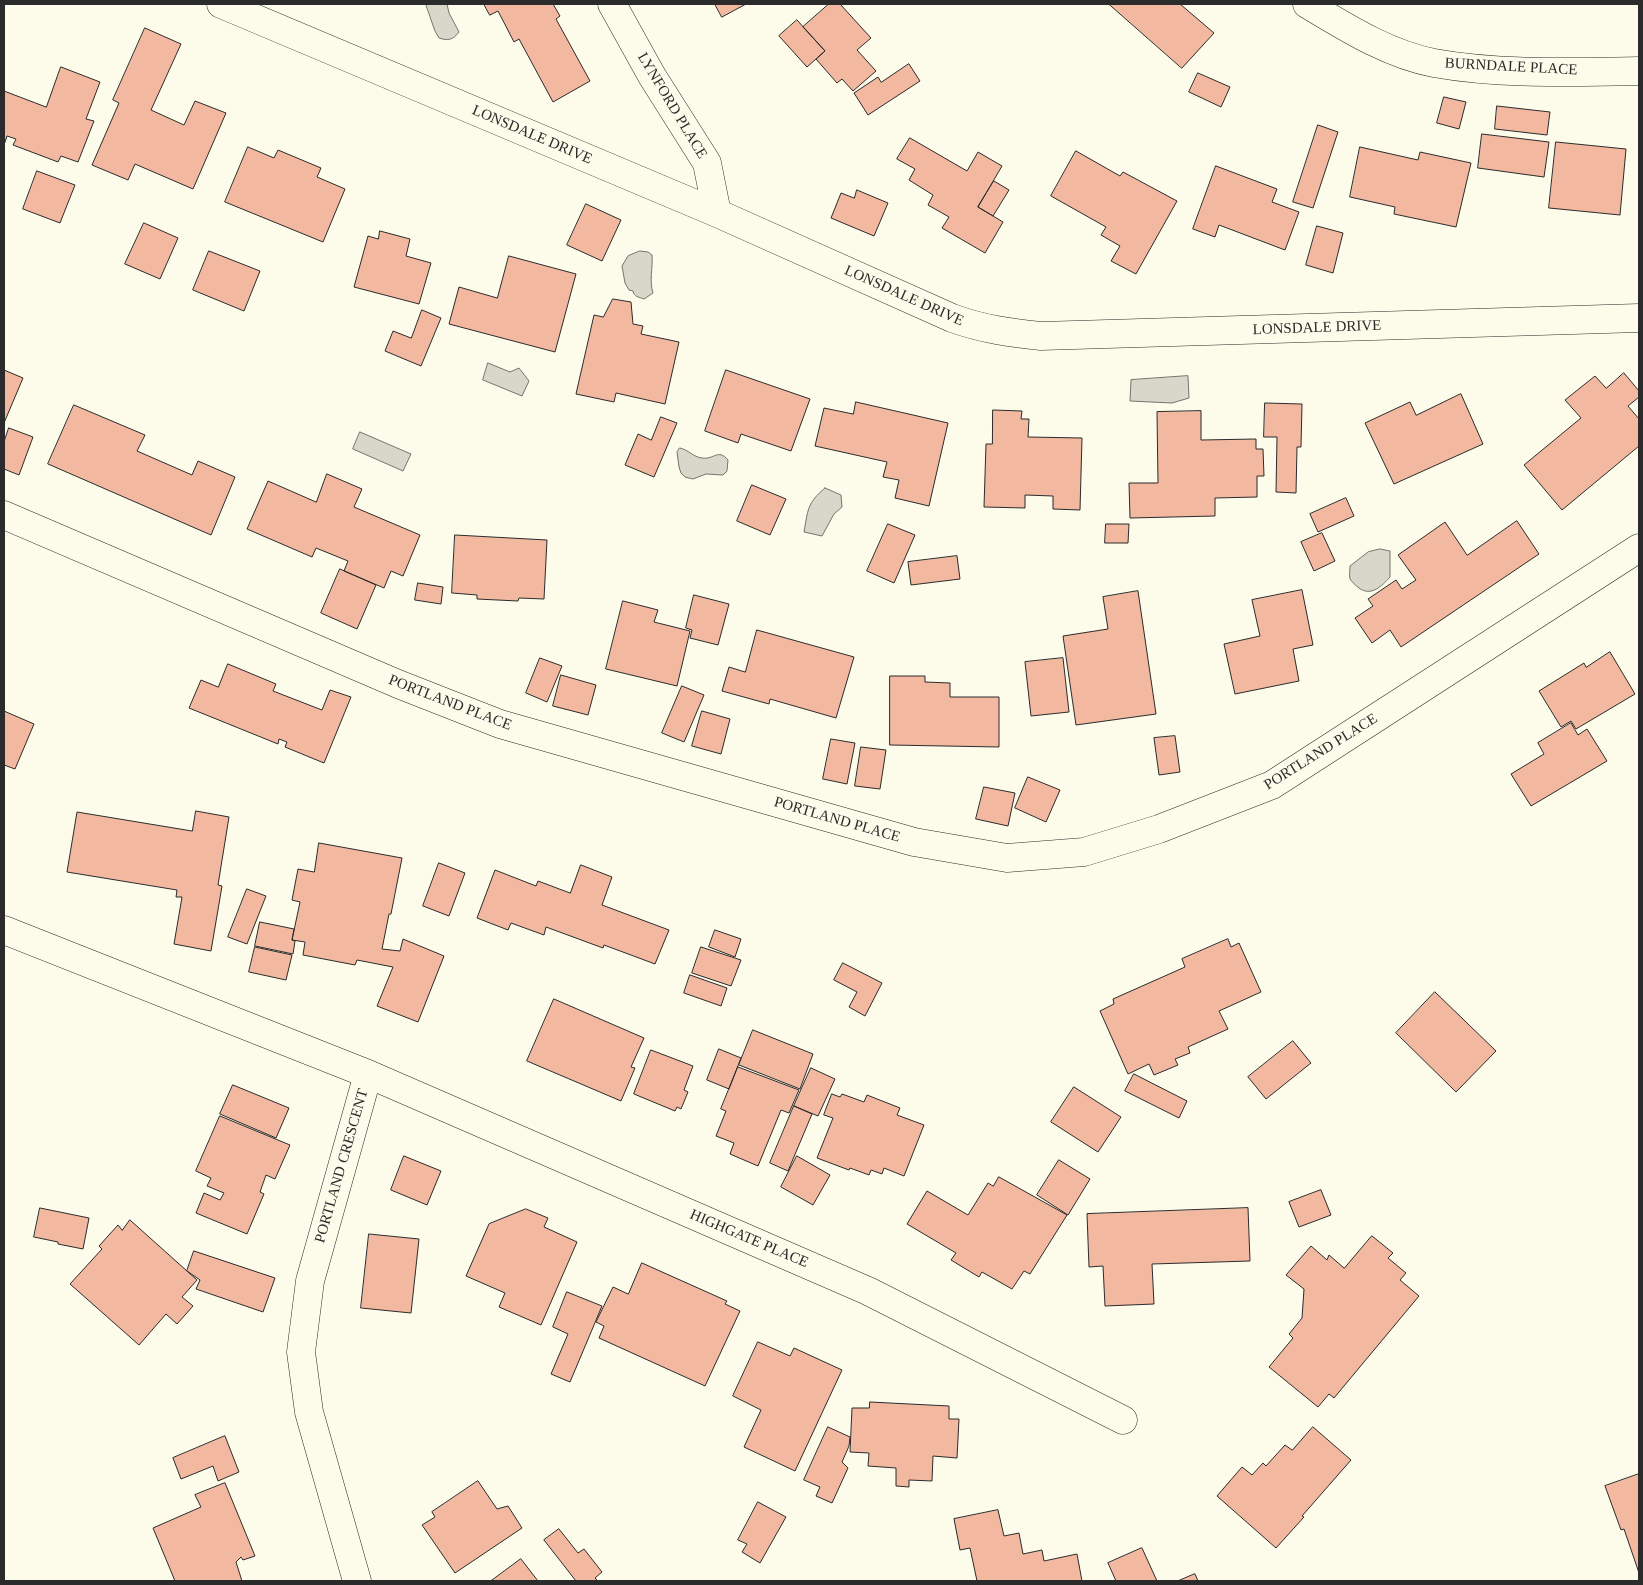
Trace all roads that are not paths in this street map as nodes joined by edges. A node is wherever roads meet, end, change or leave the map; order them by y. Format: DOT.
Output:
graph roads {
  1 [pos="221,4"];
  2 [pos="612,4"];
  3 [pos="1307,4"];
  4 [pos="1639,71"];
  5 [pos="717,213"];
  6 [pos="1639,318"];
  7 [pos="4,515"];
  8 [pos="1635,559"];
  9 [pos="4,930"];
  10 [pos="368,1074"];
  11 [pos="1123,1420"];
  12 [pos="357,1581"];
  1 -- 5 [label="street, LONSDALE DRIVE"];
  2 -- 5 [label="street, LYNFORD PLACE"];
  3 -- 4 [label="street, BURNDALE PLACE"];
  5 -- 6 [label="street, LONSDALE DRIVE"];
  7 -- 8 [label="street, PORTLAND PLACE"];
  9 -- 10 [label="street, PORTLAND CRESCENT"];
  10 -- 11 [label="street, HIGHGATE PLACE"];
  10 -- 12 [label="street, PORTLAND CRESCENT"];
}
